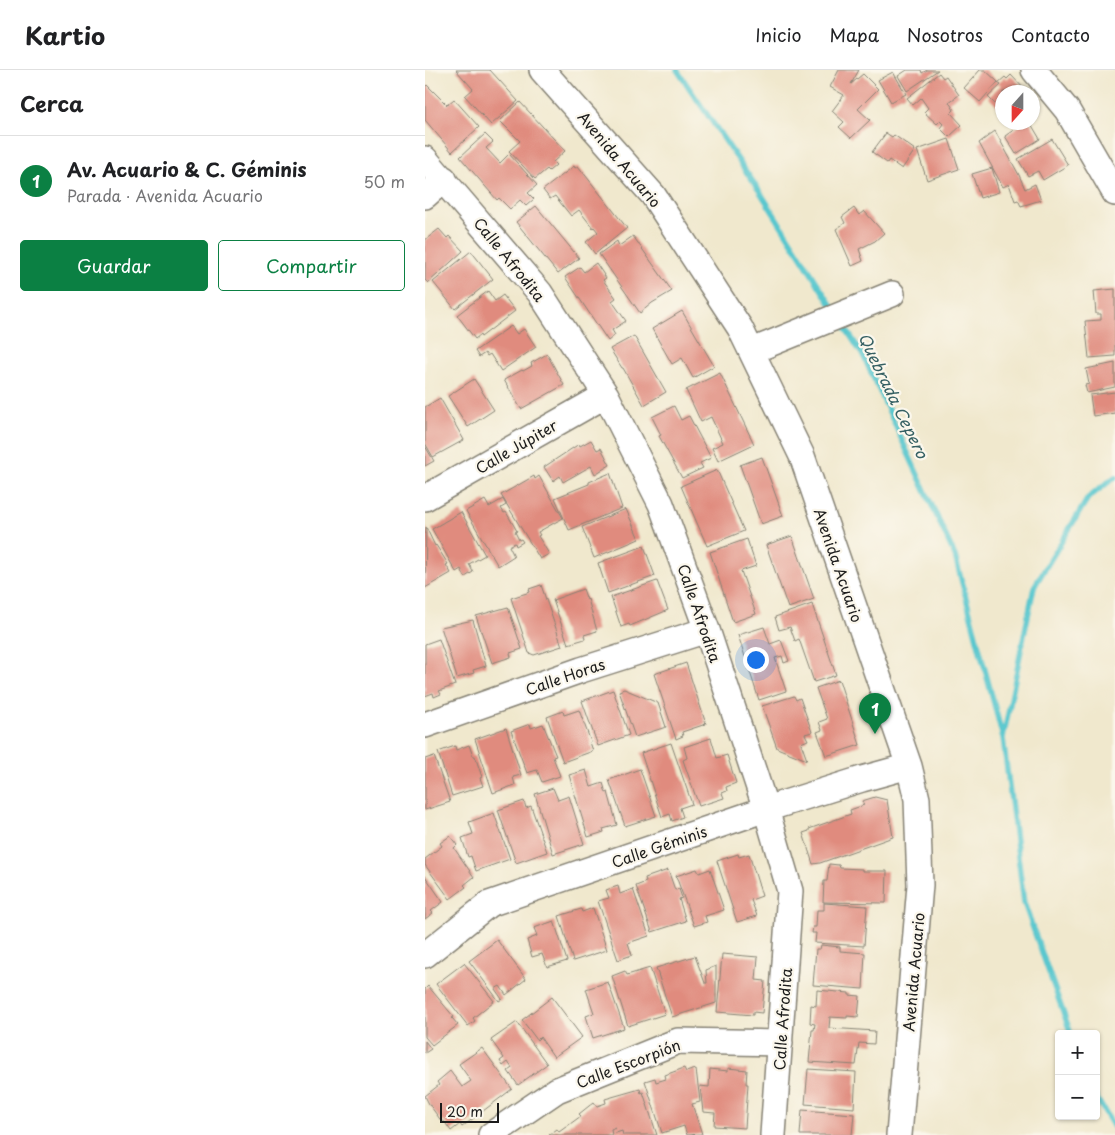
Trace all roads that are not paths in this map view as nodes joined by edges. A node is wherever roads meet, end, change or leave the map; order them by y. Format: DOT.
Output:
graph roads {
  1 [pos="542,70"];
  2 [pos="1034,70"];
  3 [pos="425,159"];
  4 [pos="444,179"];
  5 [pos="1115,193"];
  6 [pos="425,196"];
  7 [pos="892,294"];
  8 [pos="751,351"];
  9 [pos="606,395"];
  10 [pos="425,498"];
  11 [pos="707,630"];
  12 [pos="425,725"];
  13 [pos="909,766"];
  14 [pos="767,809"];
  15 [pos="425,955"];
  16 [pos="780,1043"];
  17 [pos="491,1135"];
  18 [pos="773,1135"];
  19 [pos="899,1135"];
  1 -- 8 [label="street, Avenida Acuario"];
  2 -- 5 [label="street"];
  3 -- 4 [label="street, Calle Afrodita"];
  4 -- 6 [label="street"];
  4 -- 9 [label="street, Calle Afrodita"];
  7 -- 8 [label="street"];
  8 -- 13 [label="street, Avenida Acuario"];
  9 -- 10 [label="street, Calle Júpiter"];
  9 -- 11 [label="street, Calle Afrodita"];
  11 -- 12 [label="street, Calle Horas"];
  11 -- 14 [label="street, Calle Afrodita"];
  13 -- 14 [label="street, Calle Géminis"];
  13 -- 19 [label="street, Avenida Acuario"];
  14 -- 15 [label="street, Calle Géminis"];
  14 -- 16 [label="street, Calle Afrodita"];
  16 -- 17 [label="street, Calle Escorpión"];
  16 -- 18 [label="street, Calle Afrodita"];
}
